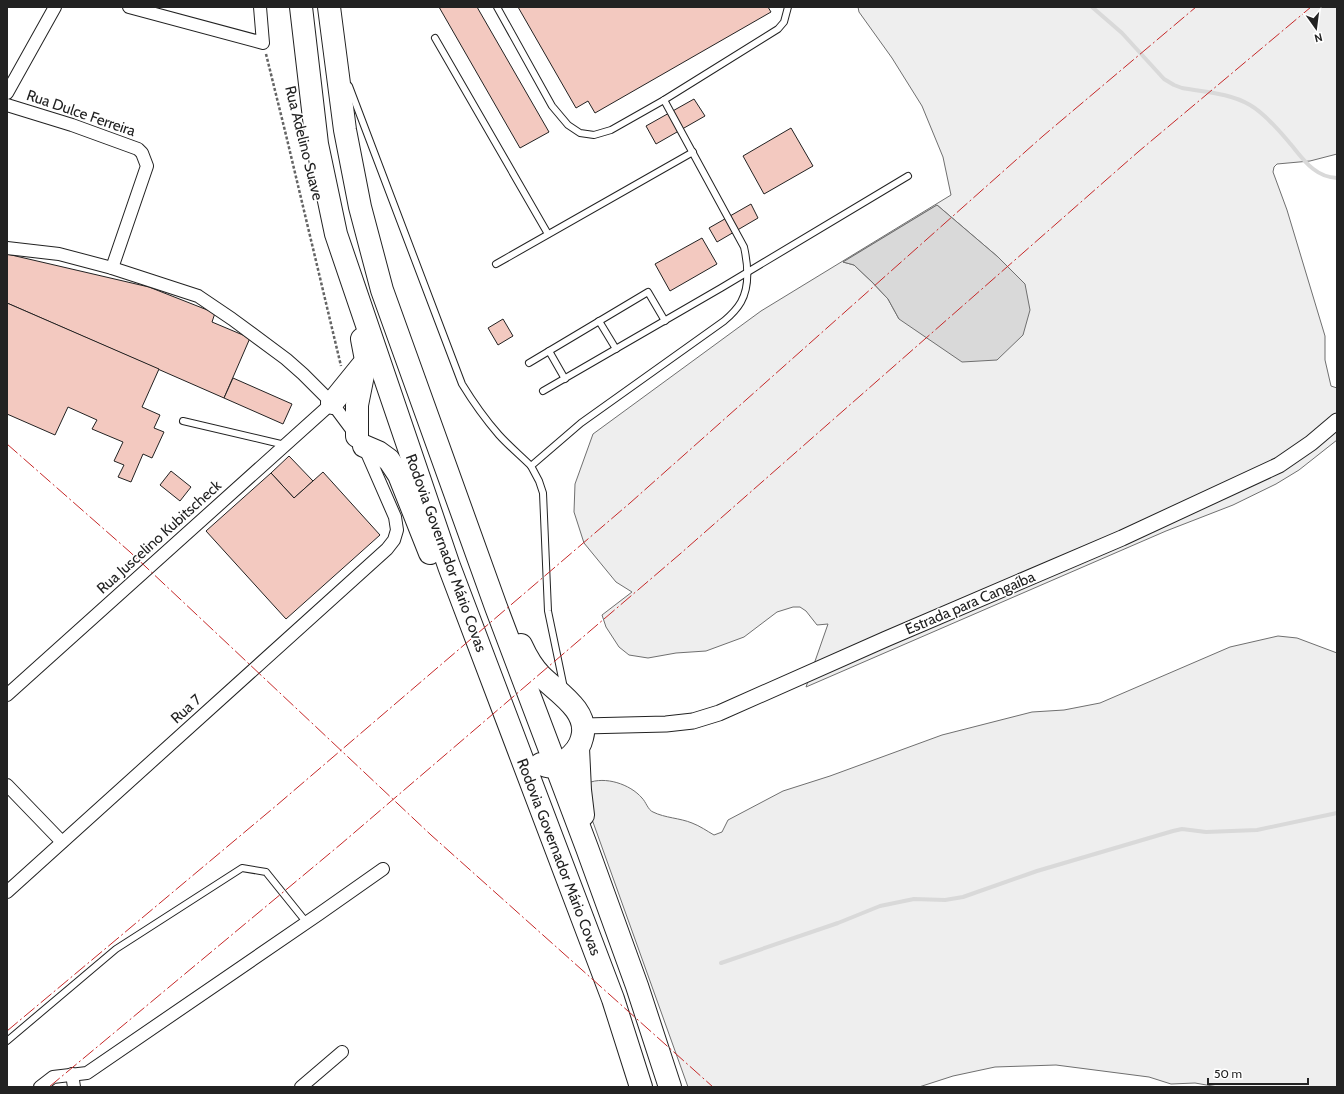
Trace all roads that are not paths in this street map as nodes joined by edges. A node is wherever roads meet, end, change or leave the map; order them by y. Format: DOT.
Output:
graph roads {
  1 [pos="55,7"];
  2 [pos="129,7"];
  3 [pos="260,7"];
  4 [pos="301,7"];
  5 [pos="329,7"];
  6 [pos="497,7"];
  7 [pos="788,7"];
  8 [pos="436,38"];
  9 [pos="333,45"];
  10 [pos="344,73"];
  11 [pos="346,80"];
  12 [pos="7,93"];
  13 [pos="664,100"];
  14 [pos="7,105"];
  15 [pos="693,152"];
  16 [pos="908,176"];
  17 [pos="548,234"];
  18 [pos="7,248"];
  19 [pos="496,264"];
  20 [pos="112,268"];
  21 [pos="747,272"];
  22 [pos="360,306"];
  23 [pos="599,321"];
  24 [pos="665,321"];
  25 [pos="616,349"];
  26 [pos="549,350"];
  27 [pos="366,360"];
  28 [pos="529,363"];
  29 [pos="565,379"];
  30 [pos="543,391"];
  31 [pos="332,403"];
  32 [pos="428,418"];
  33 [pos="183,421"];
  34 [pos="1337,421"];
  35 [pos="360,441"];
  36 [pos="286,445"];
  37 [pos="531,466"];
  38 [pos="473,628"];
  39 [pos="7,695"];
  40 [pos="568,701"];
  41 [pos="504,712"];
  42 [pos="584,726"];
  43 [pos="578,748"];
  44 [pos="556,766"];
  45 [pos="7,785"];
  46 [pos="62,842"];
  47 [pos="588,848"];
  48 [pos="383,869"];
  49 [pos="7,892"];
  50 [pos="307,922"];
  51 [pos="7,1041"];
  52 [pos="342,1052"];
  53 [pos="72,1074"];
  54 [pos="40,1087"];
  55 [pos="74,1087"];
  56 [pos="301,1087"];
  57 [pos="641,1087"];
  58 [pos="670,1087"];
  1 -- 12 [label="street"];
  2 -- 3 [label="street"];
  4 -- 22 [label="highway, Rodovia Governador Mário Covas"];
  5 -- 9 [label="highway, Rodovia Governador Mário Covas"];
  6 -- 13 [label="lane"];
  7 -- 13 [label="lane"];
  8 -- 17 [label="lane"];
  9 -- 10 [label="lane"];
  9 -- 32 [label="highway, Rodovia Governador Mário Covas"];
  11 -- 37 [label="lane"];
  13 -- 15 [label="lane"];
  14 -- 20 [label="street, Rua Dulce Ferreira"];
  15 -- 17 [label="lane"];
  15 -- 21 [label="lane"];
  16 -- 21 [label="lane"];
  17 -- 19 [label="lane"];
  18 -- 20 [label="street, Rua 7"];
  20 -- 31 [label="street, Rua 7"];
  21 -- 24 [label="lane"];
  21 -- 37 [label="lane"];
  22 -- 27 [label="highway"];
  22 -- 38 [label="highway, Rodovia Governador Mário Covas"];
  23 -- 24 [label="lane"];
  23 -- 25 [label="lane"];
  23 -- 26 [label="lane"];
  24 -- 25 [label="lane"];
  25 -- 29 [label="lane"];
  26 -- 28 [label="lane"];
  26 -- 29 [label="lane"];
  27 -- 31 [label="highway"];
  27 -- 35 [label="highway"];
  29 -- 30 [label="lane"];
  31 -- 35 [label="street, Rua 7"];
  31 -- 36 [label="street, Rua Juscelino Kubitscheck"];
  32 -- 40 [label="highway"];
  32 -- 44 [label="highway, Rodovia Governador Mário Covas"];
  33 -- 36 [label="lane"];
  34 -- 42 [label="street, Estrada para Cangaíba"];
  35 -- 41 [label="highway"];
  35 -- 46 [label="street, Rua 7"];
  36 -- 39 [label="street, Rua Juscelino Kubitscheck"];
  37 -- 40 [label="lane"];
  38 -- 41 [label="highway, Rodovia Governador Mário Covas"];
  38 -- 44 [label="highway"];
  40 -- 42 [label="highway"];
  41 -- 57 [label="highway, Rodovia Governador Mário Covas"];
  42 -- 43 [label="highway"];
  43 -- 44 [label="highway"];
  43 -- 47 [label="highway"];
  44 -- 47 [label="highway, Rodovia Governador Mário Covas"];
  45 -- 46 [label="street"];
  46 -- 49 [label="street, Rua 7"];
  47 -- 58 [label="highway, Rodovia Governador Mário Covas"];
  48 -- 50 [label="street"];
  50 -- 51 [label="lane"];
  50 -- 53 [label="street"];
  52 -- 56 [label="street"];
  53 -- 54 [label="street"];
  53 -- 55 [label="street"];
}
